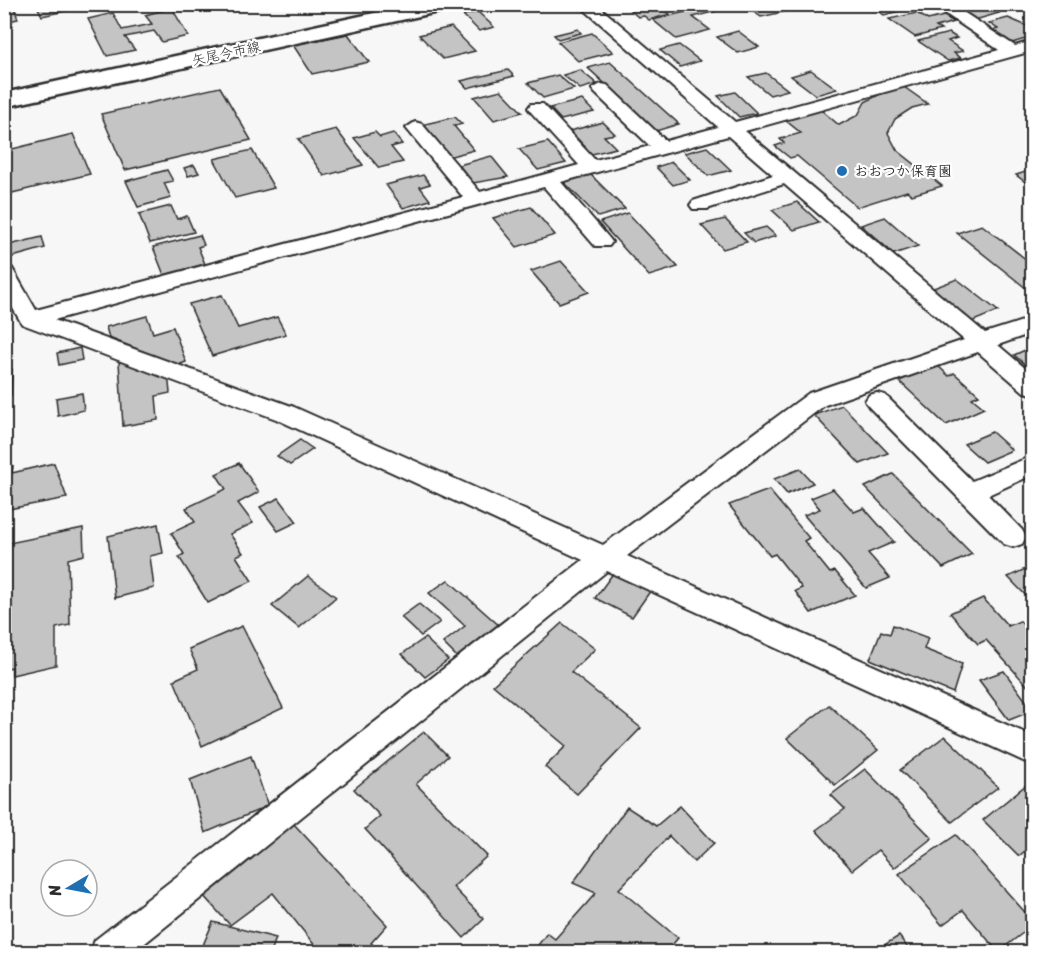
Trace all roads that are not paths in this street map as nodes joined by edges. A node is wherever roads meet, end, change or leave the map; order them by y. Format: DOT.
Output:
graph roads {
  1 [pos="447,4"];
  2 [pos="586,4"];
  3 [pos="939,4"];
  4 [pos="369,12"];
  5 [pos="1032,46"];
  6 [pos="1012,51"];
  7 [pos="601,89"];
  8 [pos="4,100"];
  9 [pos="537,108"];
  10 [pos="415,128"];
  11 [pos="732,128"];
  12 [pos="662,147"];
  13 [pos="591,167"];
  14 [pos="788,176"];
  15 [pos="548,179"];
  16 [pos="476,199"];
  17 [pos="700,205"];
  18 [pos="602,242"];
  19 [pos="4,273"];
  20 [pos="30,319"];
  21 [pos="1032,325"];
  22 [pos="984,343"];
  23 [pos="1032,386"];
  24 [pos="877,401"];
  25 [pos="1032,465"];
  26 [pos="971,492"];
  27 [pos="1013,537"];
  28 [pos="607,556"];
  29 [pos="1032,751"];
  30 [pos="107,952"];
  1 -- 4 [label="main road, 矢尾今市線"];
  2 -- 11 [label="street"];
  3 -- 6 [label="street"];
  4 -- 8 [label="main road, 矢尾今市線"];
  5 -- 6 [label="street"];
  6 -- 11 [label="street"];
  7 -- 12 [label="street"];
  9 -- 13 [label="street"];
  10 -- 16 [label="street"];
  11 -- 12 [label="street"];
  11 -- 14 [label="street"];
  12 -- 13 [label="street"];
  13 -- 15 [label="street"];
  14 -- 17 [label="street"];
  14 -- 22 [label="street"];
  15 -- 16 [label="street"];
  15 -- 18 [label="street"];
  16 -- 20 [label="street"];
  19 -- 20 [label="street"];
  20 -- 28 [label="street"];
  21 -- 22 [label="street"];
  22 -- 23 [label="street"];
  22 -- 28 [label="street"];
  24 -- 26 [label="street"];
  25 -- 26 [label="street"];
  26 -- 27 [label="street"];
  28 -- 29 [label="street"];
  28 -- 30 [label="street"];
}
